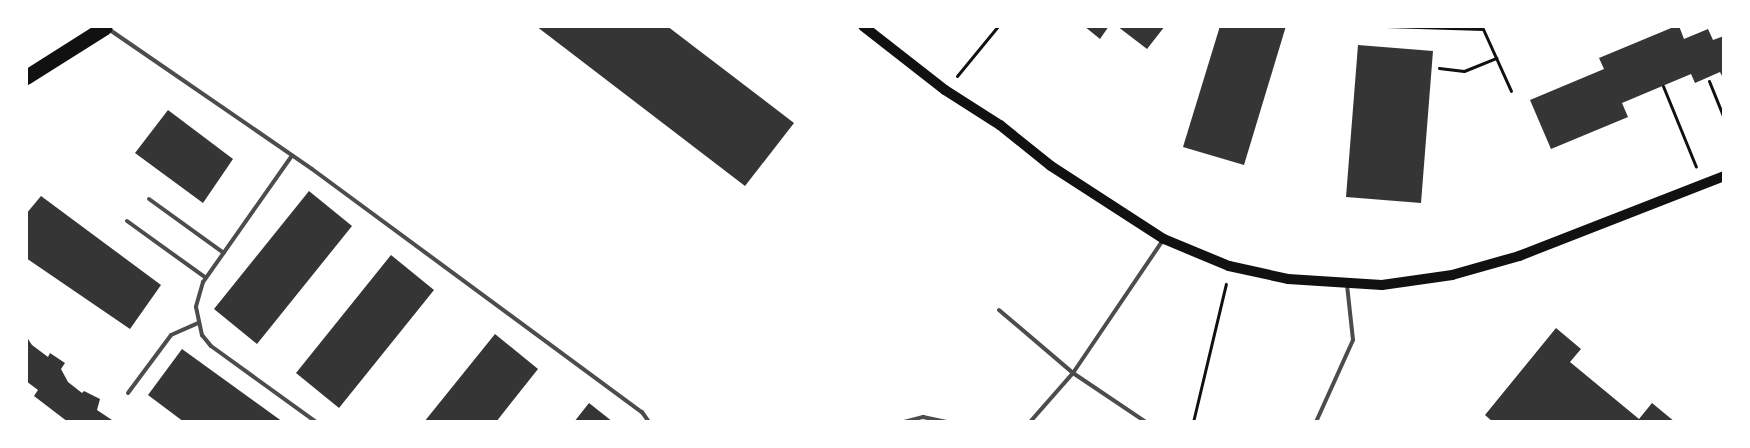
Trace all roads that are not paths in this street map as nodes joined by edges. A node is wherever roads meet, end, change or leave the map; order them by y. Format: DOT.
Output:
graph roads {
  1 [pos="863,26"];
  2 [pos="105,27"];
  3 [pos="26,76"];
  4 [pos="291,157"];
  5 [pos="1724,176"];
  6 [pos="149,199"];
  7 [pos="127,221"];
  8 [pos="1164,239"];
  9 [pos="224,253"];
  10 [pos="206,278"];
  11 [pos="1347,285"];
  12 [pos="999,310"];
  13 [pos="198,323"];
  14 [pos="1073,373"];
  15 [pos="128,392"];
  16 [pos="316,422"];
  17 [pos="649,422"];
  18 [pos="904,422"];
  19 [pos="946,422"];
  20 [pos="1030,422"];
  21 [pos="1146,422"];
  22 [pos="1316,422"];
  1 -- 8 [label="main road"];
  2 -- 3 [label="highway"];
  2 -- 4 [label="lane"];
  4 -- 9 [label="lane"];
  4 -- 17 [label="lane"];
  5 -- 11 [label="main road"];
  6 -- 9 [label="lane"];
  7 -- 10 [label="lane"];
  8 -- 11 [label="main road"];
  8 -- 14 [label="lane"];
  9 -- 10 [label="lane"];
  10 -- 13 [label="lane"];
  11 -- 22 [label="lane"];
  12 -- 14 [label="lane"];
  13 -- 15 [label="lane"];
  13 -- 16 [label="lane"];
  14 -- 20 [label="lane"];
  14 -- 21 [label="lane"];
  18 -- 19 [label="lane"];
}
